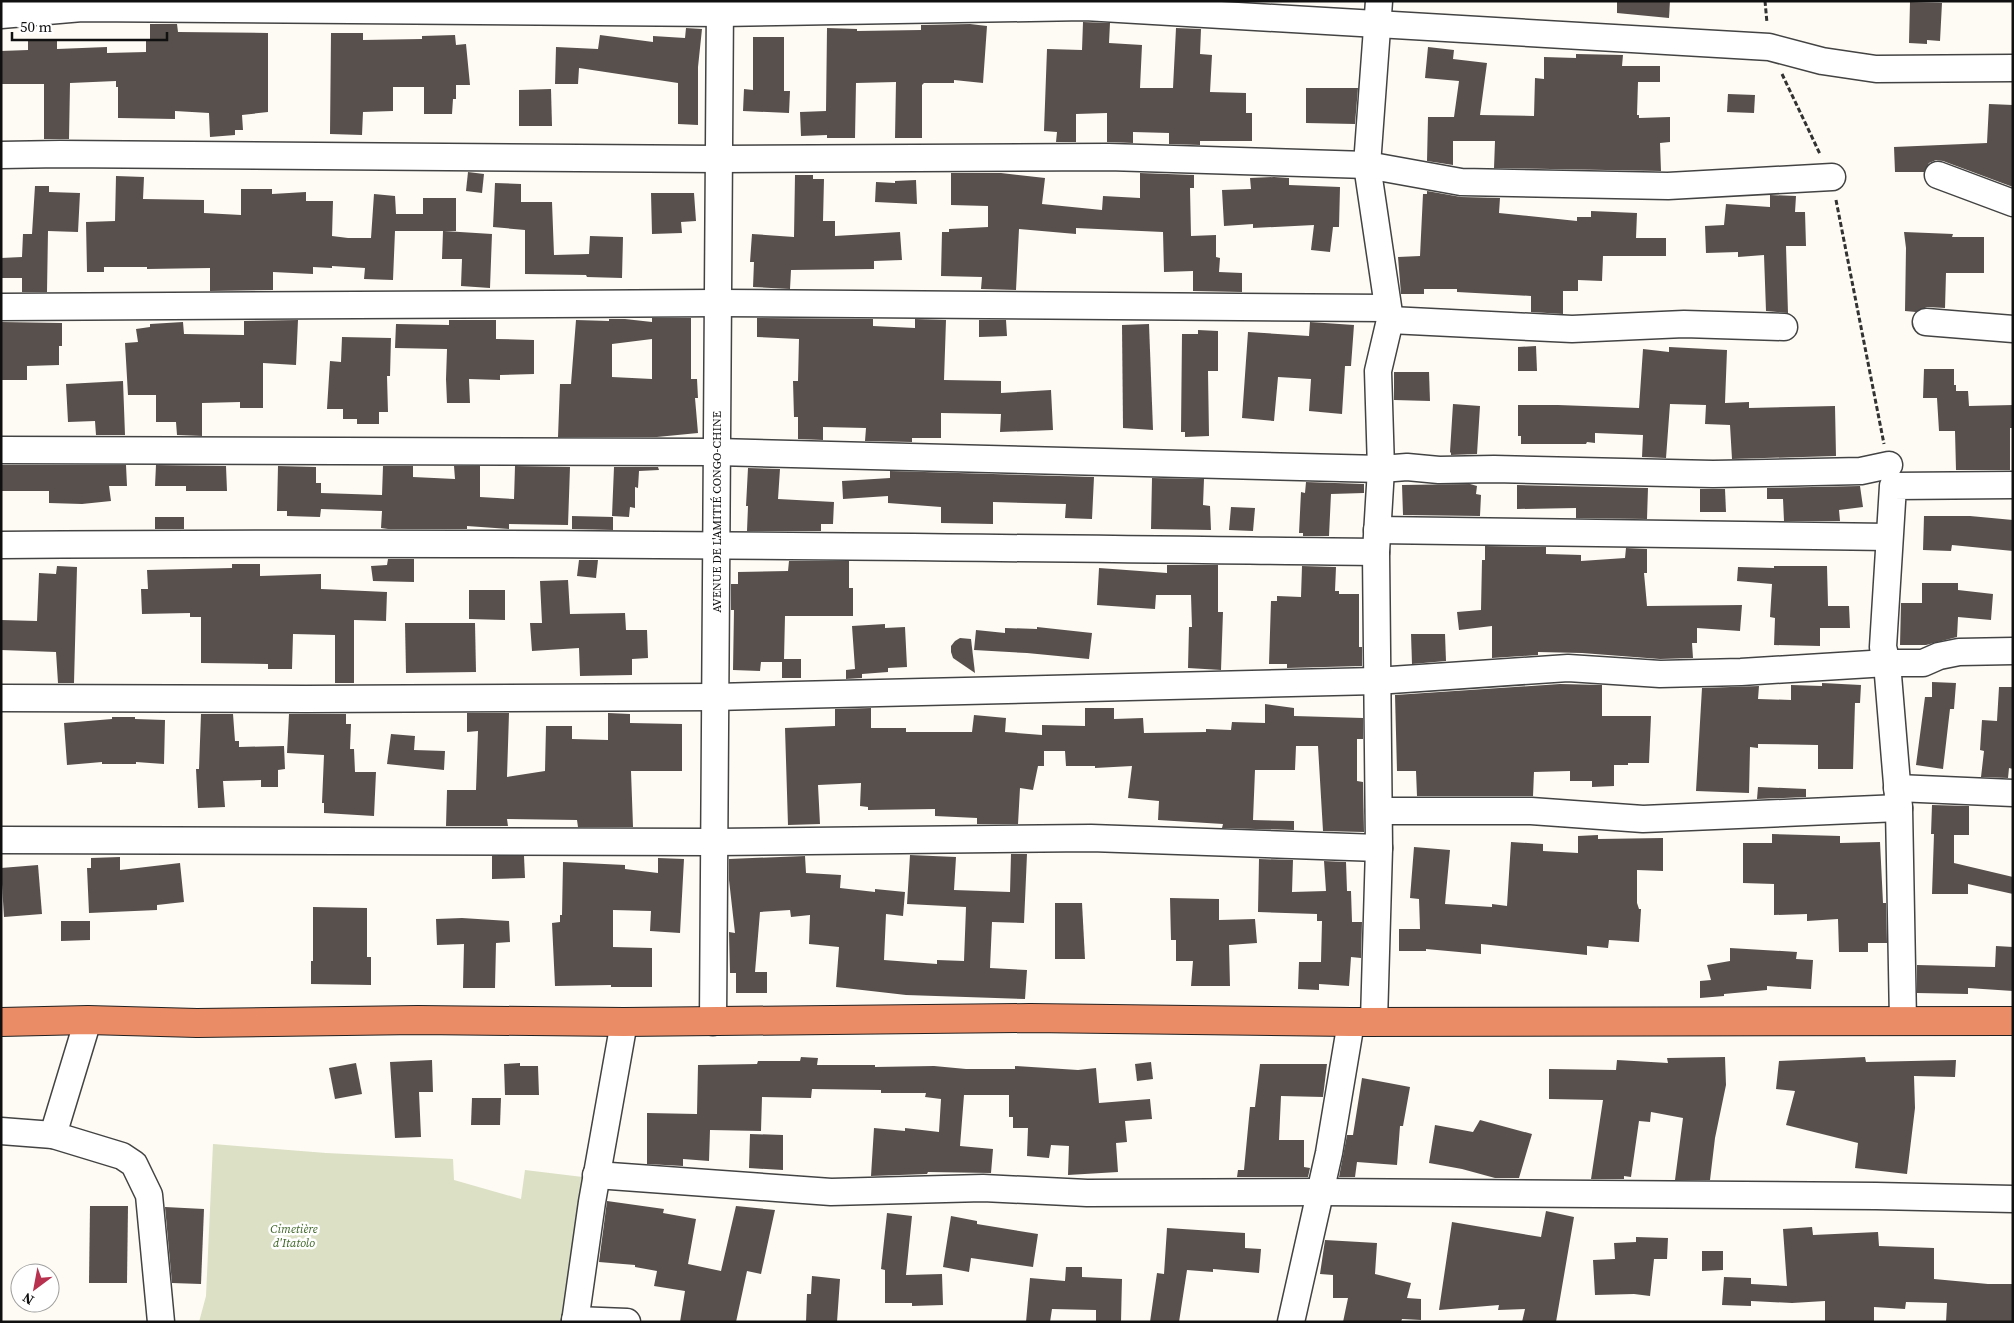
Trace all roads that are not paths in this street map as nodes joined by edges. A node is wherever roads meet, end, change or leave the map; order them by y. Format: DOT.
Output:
graph roads {
  1 [pos="720,7"];
  2 [pos="1379,13"];
  3 [pos="1,15"];
  4 [pos="2013,68"];
  5 [pos="1,155"];
  6 [pos="719,159"];
  7 [pos="1367,165"];
  8 [pos="1938,175"];
  9 [pos="1832,178"];
  10 [pos="2013,203"];
  11 [pos="718,303"];
  12 [pos="1,307"];
  13 [pos="1388,314"];
  14 [pos="1926,322"];
  15 [pos="1784,327"];
  16 [pos="2013,329"];
  17 [pos="1,450"];
  18 [pos="717,452"];
  19 [pos="1889,466"];
  20 [pos="1380,469"];
  21 [pos="2013,485"];
  22 [pos="1889,537"];
  23 [pos="1376,541"];
  24 [pos="1,545"];
  25 [pos="716,545"];
  26 [pos="2013,651"];
  27 [pos="1887,663"];
  28 [pos="1376,681"];
  29 [pos="715,697"];
  30 [pos="1,698"];
  31 [pos="2013,793"];
  32 [pos="1898,798"];
  33 [pos="1379,812"];
  34 [pos="1,840"];
  35 [pos="714,842"];
  36 [pos="1379,848"];
  37 [pos="88,1020"];
  38 [pos="1903,1021"];
  39 [pos="2013,1021"];
  40 [pos="1,1022"];
  41 [pos="624,1022"];
  42 [pos="713,1022"];
  43 [pos="1363,1022"];
  44 [pos="1,1131"];
  45 [pos="53,1136"];
  46 [pos="596,1175"];
  47 [pos="1321,1192"];
  48 [pos="2013,1199"];
  49 [pos="575,1321"];
  50 [pos="161,1322"];
  51 [pos="627,1322"];
  52 [pos="1290,1322"];
  1 -- 2 [label="street"];
  1 -- 3 [label="street"];
  1 -- 6 [label="street, AVENUE DE L'AMITIÉ CONGO-CHINE"];
  2 -- 4 [label="street"];
  2 -- 7 [label="street"];
  5 -- 6 [label="street"];
  6 -- 7 [label="street"];
  6 -- 11 [label="street, AVENUE DE L'AMITIÉ CONGO-CHINE"];
  7 -- 9 [label="street"];
  7 -- 13 [label="street"];
  8 -- 10 [label="street"];
  11 -- 12 [label="street"];
  11 -- 13 [label="street"];
  11 -- 18 [label="street, AVENUE DE L'AMITIÉ CONGO-CHINE"];
  13 -- 15 [label="street"];
  13 -- 20 [label="street"];
  14 -- 16 [label="street"];
  17 -- 18 [label="street"];
  18 -- 20 [label="street"];
  18 -- 25 [label="street, AVENUE DE L'AMITIÉ CONGO-CHINE"];
  19 -- 20 [label="street"];
  20 -- 23 [label="street"];
  21 -- 22 [label="street"];
  22 -- 23 [label="street"];
  22 -- 27 [label="street"];
  23 -- 25 [label="street"];
  23 -- 28 [label="street"];
  24 -- 25 [label="street"];
  25 -- 29 [label="street, AVENUE DE L'AMITIÉ CONGO-CHINE"];
  26 -- 27 [label="street"];
  27 -- 28 [label="street"];
  27 -- 32 [label="street"];
  28 -- 29 [label="street"];
  28 -- 33 [label="street"];
  29 -- 30 [label="street"];
  29 -- 35 [label="street, AVENUE DE L'AMITIÉ CONGO-CHINE"];
  31 -- 32 [label="street"];
  32 -- 33 [label="street"];
  32 -- 38 [label="street"];
  33 -- 36 [label="street"];
  34 -- 35 [label="street"];
  35 -- 36 [label="street"];
  35 -- 42 [label="street, AVENUE DE L'AMITIÉ CONGO-CHINE"];
  36 -- 43 [label="street"];
  37 -- 40 [label="highway"];
  37 -- 41 [label="highway"];
  37 -- 45 [label="street"];
  38 -- 39 [label="highway"];
  38 -- 43 [label="highway"];
  41 -- 42 [label="highway"];
  41 -- 46 [label="street"];
  42 -- 43 [label="highway"];
  43 -- 47 [label="street"];
  44 -- 45 [label="street"];
  45 -- 50 [label="street"];
  46 -- 47 [label="street"];
  46 -- 49 [label="street"];
  47 -- 48 [label="street"];
  47 -- 52 [label="street"];
  49 -- 51 [label="street"];
}
